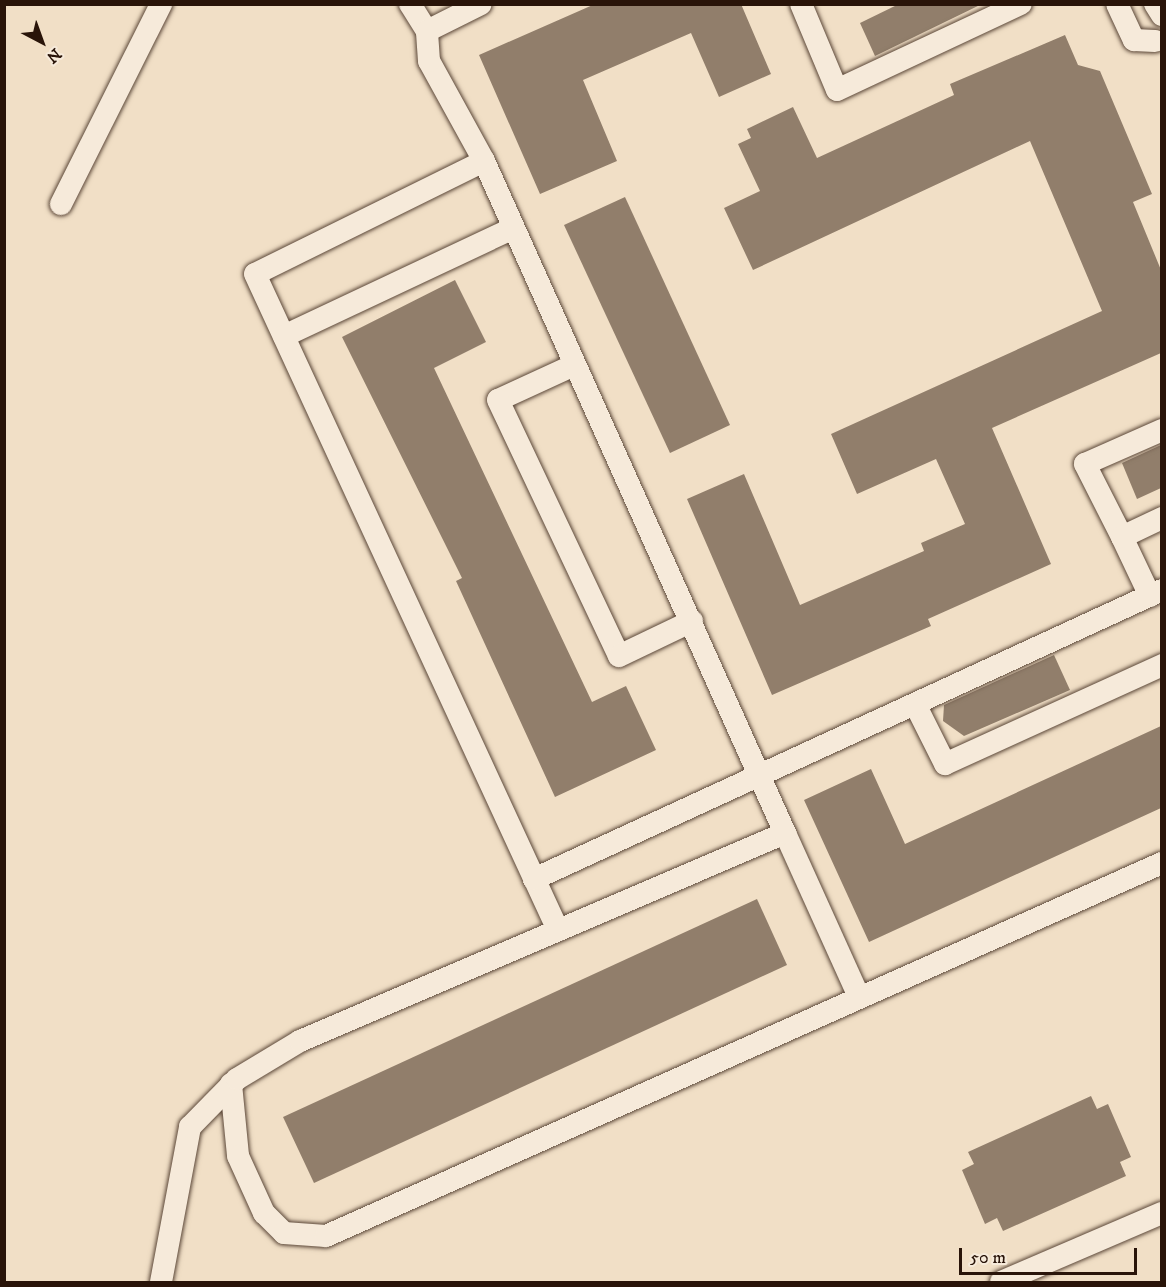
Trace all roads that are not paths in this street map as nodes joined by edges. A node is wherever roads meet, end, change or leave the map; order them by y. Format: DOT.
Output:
graph roads {
  1 [pos="161,4"];
  2 [pos="410,4"];
  3 [pos="481,4"];
  4 [pos="801,4"];
  5 [pos="1021,4"];
  6 [pos="1117,4"];
  7 [pos="1155,4"];
  8 [pos="1161,15"];
  9 [pos="427,31"];
  10 [pos="1159,43"];
  11 [pos="484,161"];
  12 [pos="61,204"];
  13 [pos="513,228"];
  14 [pos="284,336"];
  15 [pos="572,366"];
  16 [pos="1161,430"];
  17 [pos="1161,518"];
  18 [pos="1122,537"];
  19 [pos="1156,593"];
  20 [pos="692,621"];
  21 [pos="1161,665"];
  22 [pos="915,706"];
  23 [pos="764,777"];
  24 [pos="785,833"];
  25 [pos="1161,863"];
  26 [pos="534,879"];
  27 [pos="558,930"];
  28 [pos="859,997"];
  29 [pos="231,1084"];
  30 [pos="1161,1213"];
  31 [pos="161,1282"];
  32 [pos="1000,1282"];
  1 -- 12 [label="street"];
  2 -- 9 [label="street"];
  3 -- 9 [label="street"];
  4 -- 5 [label="street"];
  6 -- 10 [label="street"];
  7 -- 8 [label="street"];
  9 -- 11 [label="street"];
  11 -- 13 [label="street"];
  11 -- 14 [label="street"];
  13 -- 14 [label="street"];
  13 -- 15 [label="street"];
  14 -- 26 [label="street"];
  15 -- 20 [label="street"];
  15 -- 20 [label="street"];
  16 -- 18 [label="street"];
  17 -- 18 [label="street"];
  18 -- 19 [label="street"];
  19 -- 22 [label="street"];
  20 -- 23 [label="street"];
  21 -- 22 [label="street"];
  22 -- 23 [label="street"];
  23 -- 24 [label="street"];
  23 -- 26 [label="street"];
  24 -- 27 [label="street"];
  24 -- 28 [label="street"];
  25 -- 28 [label="street"];
  26 -- 27 [label="street"];
  27 -- 29 [label="street"];
  28 -- 29 [label="street"];
  29 -- 31 [label="street"];
  30 -- 32 [label="street"];
}
